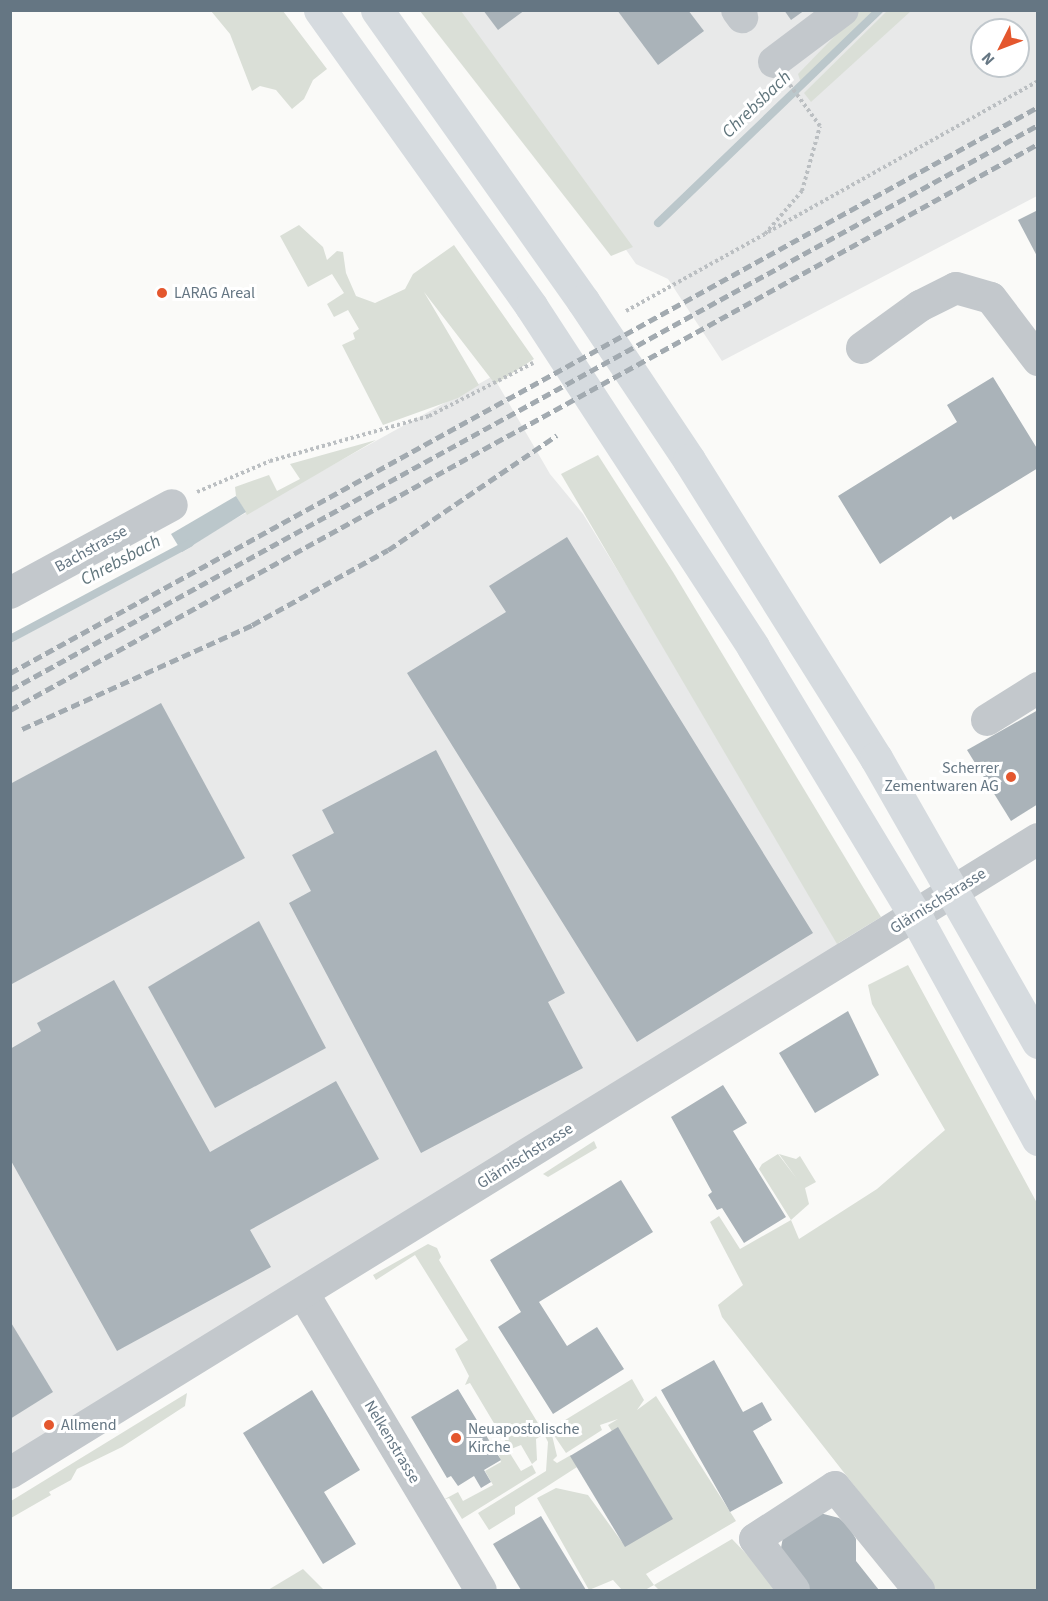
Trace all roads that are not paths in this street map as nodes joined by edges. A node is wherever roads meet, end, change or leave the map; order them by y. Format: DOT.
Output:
graph roads {
  1 [pos="320,10"];
  2 [pos="377,10"];
  3 [pos="843,10"];
  4 [pos="781,73"];
  5 [pos="862,348"];
  6 [pos="1038,360"];
  7 [pos="172,505"];
  8 [pos="10,593"];
  9 [pos="1038,688"];
  10 [pos="987,720"];
  11 [pos="1026,846"];
  12 [pos="1038,1042"];
  13 [pos="1038,1139"];
  14 [pos="303,1293"];
  15 [pos="10,1473"];
  16 [pos="481,1590"];
  17 [pos="794,1590"];
  18 [pos="919,1590"];
  1 -- 13 [label="highway"];
  2 -- 12 [label="highway"];
  3 -- 4 [label="street"];
  5 -- 6 [label="street"];
  7 -- 8 [label="street, Bachstrasse"];
  9 -- 10 [label="street"];
  11 -- 14 [label="street, Glärnischstrasse"];
  14 -- 15 [label="street, Glärnischstrasse"];
  14 -- 16 [label="street, Nelkenstrasse"];
  17 -- 18 [label="street"];
}
